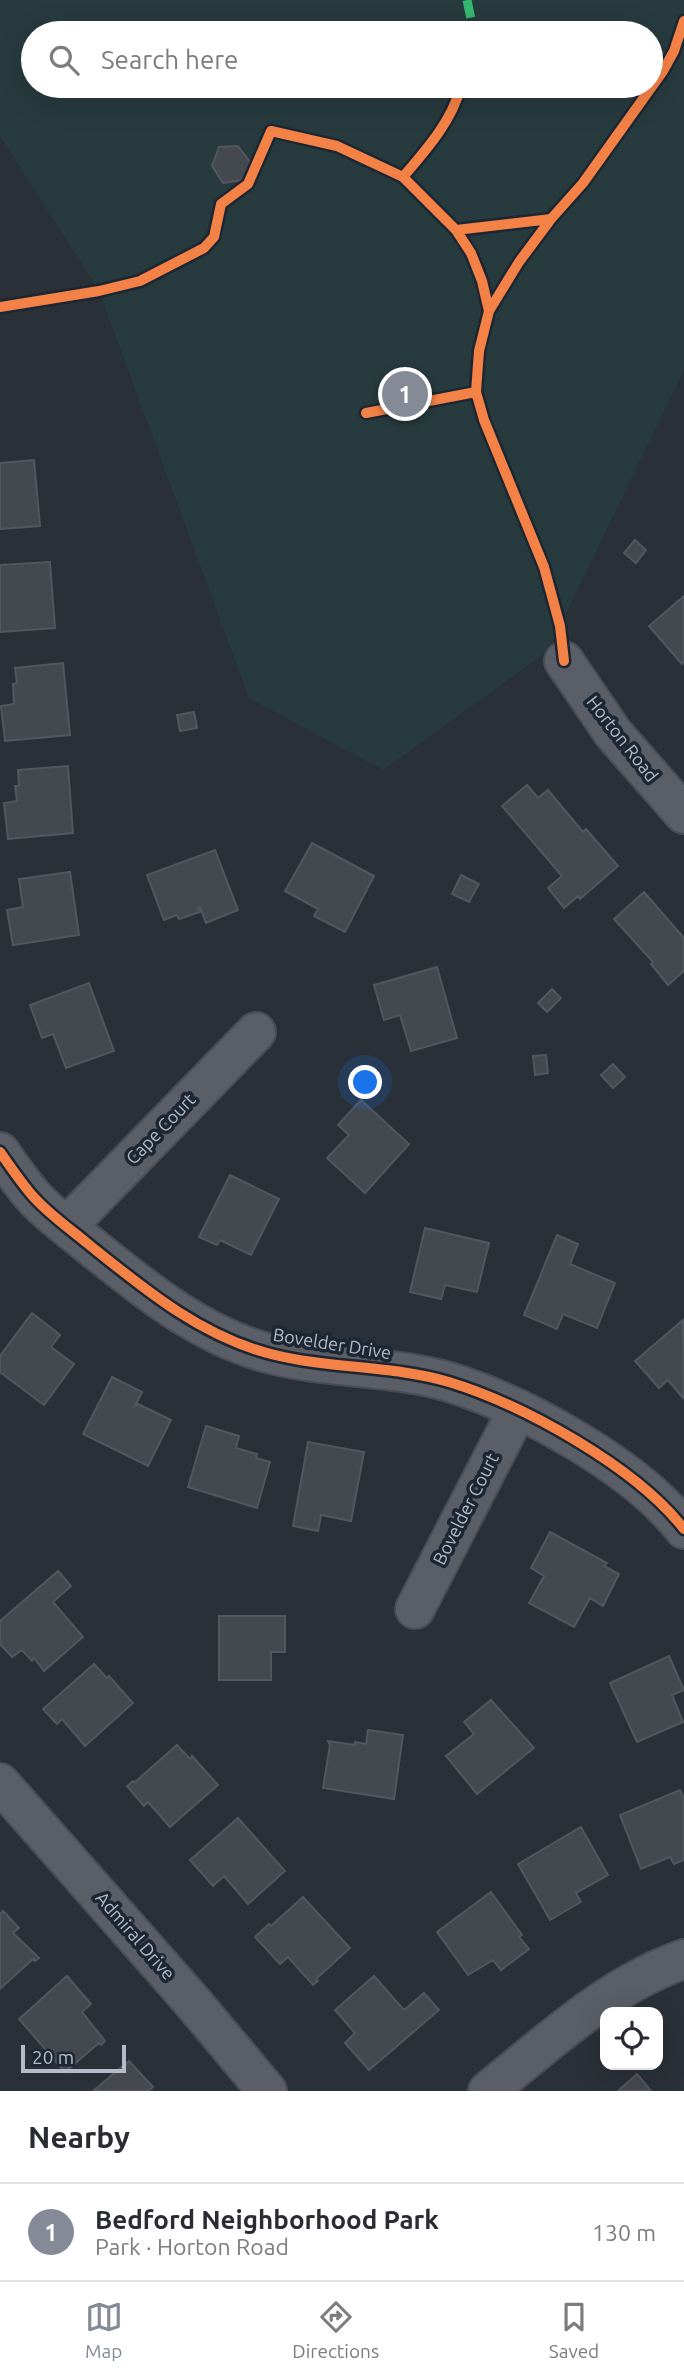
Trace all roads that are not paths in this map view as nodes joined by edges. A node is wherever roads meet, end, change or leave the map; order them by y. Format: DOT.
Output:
graph roads {
  1 [pos="564,661"];
  2 [pos="682,807"];
  3 [pos="256,1032"];
  4 [pos="0,1152"];
  5 [pos="67,1226"];
  6 [pos="518,1409"];
  7 [pos="684,1529"];
  8 [pos="415,1609"];
  9 [pos="0,1783"];
  10 [pos="684,1959"];
  11 [pos="267,2091"];
  12 [pos="488,2091"];
  1 -- 2 [label="street, Horton Road"];
  3 -- 5 [label="street, Cape Court"];
  4 -- 5 [label="street, Bovelder Drive"];
  5 -- 6 [label="street, Bovelder Drive"];
  6 -- 7 [label="street, Bovelder Drive"];
  6 -- 8 [label="street, Bovelder Court"];
  9 -- 11 [label="street, Admiral Drive"];
  10 -- 12 [label="street"];
}
